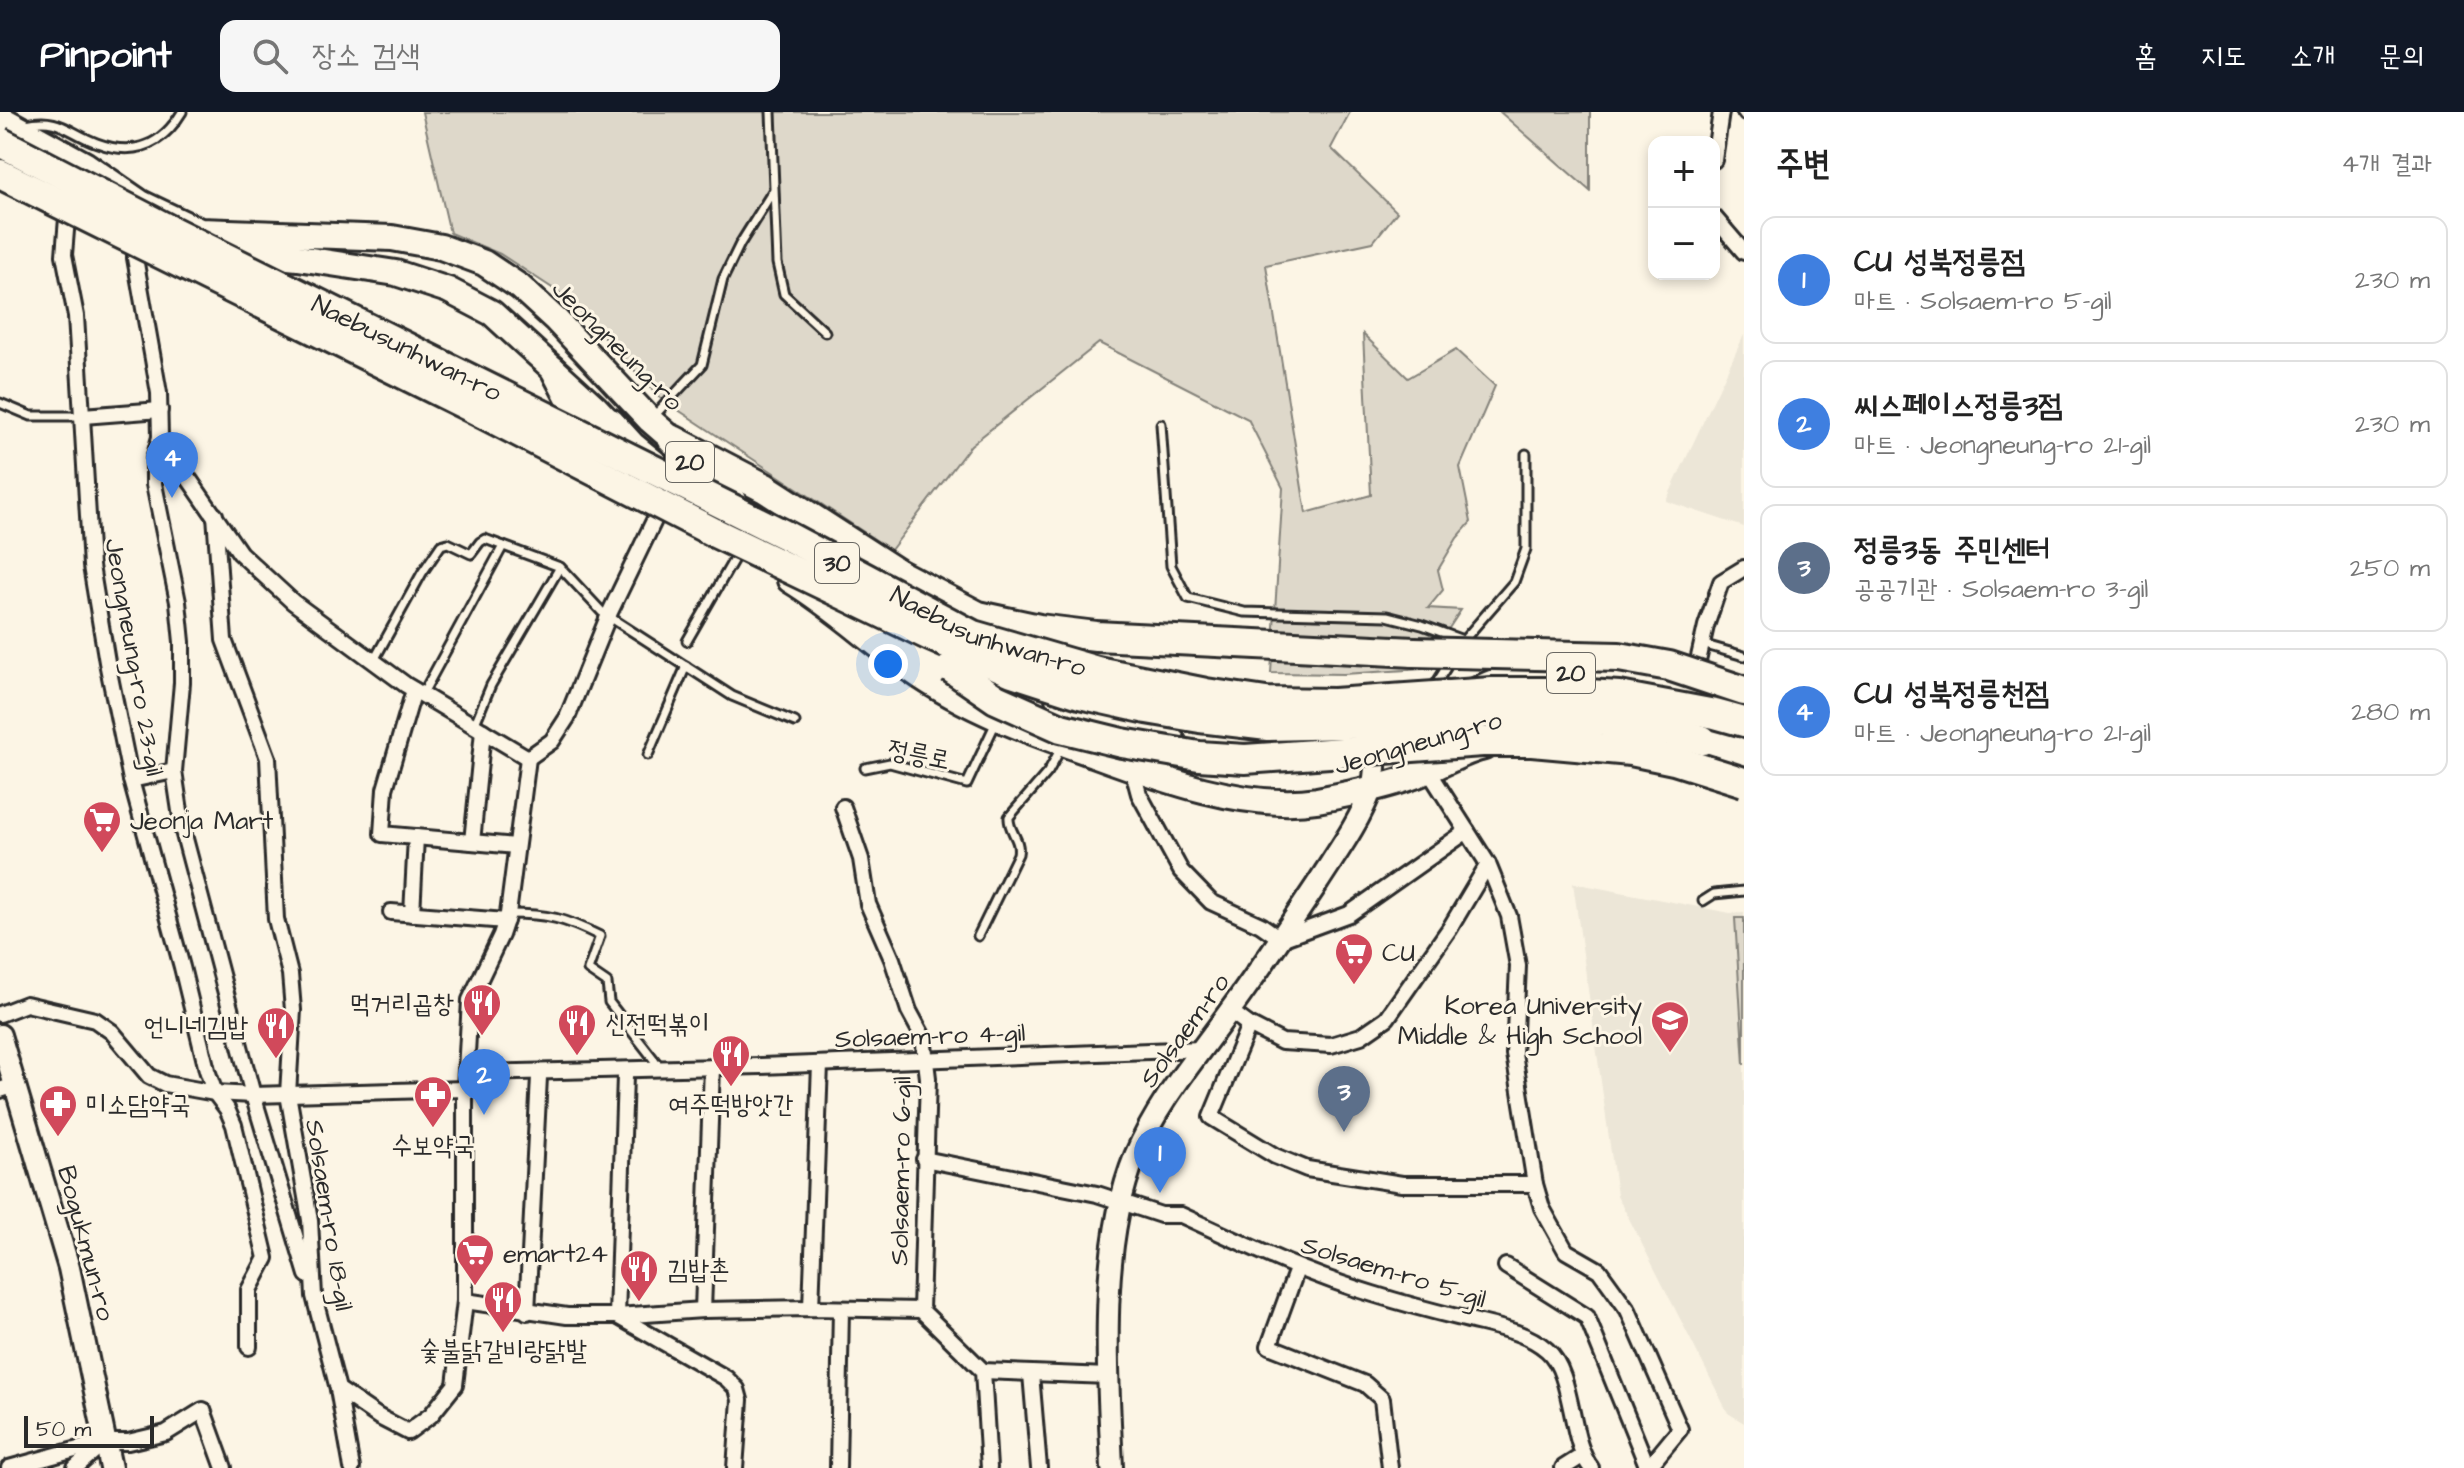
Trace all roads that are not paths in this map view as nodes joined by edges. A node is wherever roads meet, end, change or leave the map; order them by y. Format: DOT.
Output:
graph roads {
  1 [pos="182,112"];
  2 [pos="771,112"];
  3 [pos="1721,112"];
  4 [pos="4,129"];
  5 [pos="1718,136"];
  6 [pos="0,160"];
  7 [pos="0,174"];
  8 [pos="773,191"];
  9 [pos="70,193"];
  10 [pos="141,203"];
  11 [pos="1720,224"];
  12 [pos="135,227"];
  13 [pos="1744,252"];
  14 [pos="825,332"];
  15 [pos="553,369"];
  16 [pos="0,403"];
  17 [pos="160,410"];
  18 [pos="83,416"];
  19 [pos="650,420"];
  20 [pos="610,423"];
  21 [pos="1161,424"];
  22 [pos="160,437"];
  23 [pos="673,440"];
  24 [pos="1526,454"];
  25 [pos="643,483"];
  26 [pos="663,501"];
  27 [pos="215,515"];
  28 [pos="503,546"];
  29 [pos="738,552"];
  30 [pos="560,567"];
  31 [pos="1744,568"];
  32 [pos="609,614"];
  33 [pos="1463,640"];
  34 [pos="687,641"];
  35 [pos="1702,644"];
  36 [pos="1744,656"];
  37 [pos="373,662"];
  38 [pos="686,666"];
  39 [pos="1691,691"];
  40 [pos="1744,691"];
  41 [pos="418,693"];
  42 [pos="1744,706"];
  43 [pos="795,722"];
  44 [pos="1744,722"];
  45 [pos="994,727"];
  46 [pos="478,729"];
  47 [pos="1406,730"];
  48 [pos="1064,744"];
  49 [pos="1376,748"];
  50 [pos="1744,754"];
  51 [pos="648,755"];
  52 [pos="528,758"];
  53 [pos="865,768"];
  54 [pos="1132,768"];
  55 [pos="1428,770"];
  56 [pos="174,771"];
  57 [pos="1744,776"];
  58 [pos="131,780"];
  59 [pos="1744,782"];
  60 [pos="1372,788"];
  61 [pos="843,807"];
  62 [pos="1467,831"];
  63 [pos="416,837"];
  64 [pos="472,842"];
  65 [pos="516,846"];
  66 [pos="1488,864"];
  67 [pos="1744,891"];
  68 [pos="1703,901"];
  69 [pos="391,912"];
  70 [pos="412,914"];
  71 [pos="507,918"];
  72 [pos="978,936"];
  73 [pos="1281,939"];
  74 [pos="1230,1011"];
  75 [pos="0,1014"];
  76 [pos="1249,1025"];
  77 [pos="0,1035"];
  78 [pos="1201,1049"];
  79 [pos="926,1059"];
  80 [pos="820,1064"];
  81 [pos="712,1067"];
  82 [pos="661,1068"];
  83 [pos="625,1076"];
  84 [pos="539,1077"];
  85 [pos="8,1088"];
  86 [pos="465,1089"];
  87 [pos="215,1093"];
  88 [pos="288,1094"];
  89 [pos="253,1095"];
  90 [pos="924,1159"];
  91 [pos="1535,1184"];
  92 [pos="1120,1201"];
  93 [pos="1506,1266"];
  94 [pos="1297,1269"];
  95 [pos="314,1296"];
  96 [pos="465,1301"];
  97 [pos="811,1308"];
  98 [pos="841,1309"];
  99 [pos="703,1310"];
  100 [pos="921,1310"];
  101 [pos="527,1312"];
  102 [pos="617,1316"];
  103 [pos="249,1347"];
  104 [pos="983,1371"];
  105 [pos="1031,1374"];
  106 [pos="1108,1376"];
  107 [pos="338,1389"];
  108 [pos="104,1442"];
  109 [pos="1587,1462"];
  110 [pos="9,1468"];
  111 [pos="75,1468"];
  112 [pos="111,1468"];
  113 [pos="224,1468"];
  114 [pos="352,1468"];
  115 [pos="735,1468"];
  116 [pos="838,1468"];
  117 [pos="989,1468"];
  118 [pos="1039,1468"];
  119 [pos="1112,1468"];
  120 [pos="1390,1468"];
  121 [pos="1397,1468"];
  122 [pos="1563,1468"];
  123 [pos="1648,1468"];
  1 -- 4 [label="lane"];
  2 -- 8 [label="lane"];
  3 -- 5 [label="street"];
  4 -- 10 [label="main road, Jeongneung-ro"];
  4 -- 44 [label="highway, Naebusunhwan-ro / 30, bridge"];
  6 -- 9 [label="main road, Jeongneung-ro / 20"];
  7 -- 50 [label="highway, Naebusunhwan-ro / 30, bridge"];
  8 -- 14 [label="lane"];
  8 -- 19 [label="lane"];
  9 -- 12 [label="main road, Jeongneung-ro / 20"];
  9 -- 18 [label="street, Jeongneung-ro 23-gil"];
  10 -- 12 [label="street"];
  10 -- 19 [label="main road, Jeongneung-ro / 20"];
  11 -- 13 [label="street"];
  12 -- 15 [label="main road, Jeongneung-ro / 20"];
  12 -- 17 [label="street"];
  15 -- 20 [label="main road, Jeongneung-ro"];
  15 -- 25 [label="main road, Jeongneung-ro / 20"];
  16 -- 18 [label="lane"];
  17 -- 18 [label="street"];
  17 -- 22 [label="street"];
  18 -- 58 [label="street, Jeongneung-ro 23-gil"];
  19 -- 23 [label="main road, Jeongneung-ro / 20"];
  20 -- 25 [label="main road, Jeongneung-ro"];
  20 -- 59 [label="highway, bridge"];
  21 -- 33 [label="lane"];
  22 -- 27 [label="street"];
  22 -- 56 [label="street"];
  23 -- 40 [label="highway, bridge"];
  23 -- 49 [label="main road, Jeongneung-ro / 20"];
  24 -- 33 [label="lane"];
  25 -- 26 [label="main road, Jeongneung-ro / 20"];
  26 -- 29 [label="main road, Jeongneung-ro / 20"];
  26 -- 32 [label="street"];
  27 -- 37 [label="street"];
  27 -- 88 [label="street, Solsaem-ro 18-gil"];
  28 -- 30 [label="lane"];
  28 -- 37 [label="lane"];
  28 -- 41 [label="lane"];
  29 -- 34 [label="lane"];
  29 -- 45 [label="main road, Jeongneung-ro / 20"];
  30 -- 32 [label="lane"];
  30 -- 46 [label="lane"];
  31 -- 35 [label="street"];
  32 -- 38 [label="lane"];
  32 -- 52 [label="street"];
  33 -- 47 [label="lane"];
  35 -- 36 [label="lane"];
  35 -- 39 [label="street"];
  37 -- 41 [label="street"];
  38 -- 43 [label="lane"];
  38 -- 51 [label="lane"];
  39 -- 42 [label="main road, Jeongneung-ro / 20"];
  39 -- 47 [label="main road, Jeongneung-ro / 20"];
  41 -- 46 [label="street"];
  41 -- 63 [label="street"];
  45 -- 48 [label="main road, Jeongneung-ro / 20"];
  45 -- 53 [label="lane, 정릉로"];
  46 -- 52 [label="street"];
  46 -- 64 [label="street"];
  47 -- 49 [label="main road, Jeongneung-ro / 20"];
  48 -- 54 [label="main road, Jeongneung-ro / 20"];
  48 -- 72 [label="lane"];
  49 -- 60 [label="main road, Solsaem-ro"];
  52 -- 65 [label="street"];
  54 -- 60 [label="main road, Jeongneung-ro / 20"];
  54 -- 73 [label="street"];
  55 -- 57 [label="main road, Jeongneung-ro / 20"];
  55 -- 60 [label="main road, Jeongneung-ro / 20"];
  55 -- 62 [label="street"];
  56 -- 58 [label="street"];
  56 -- 89 [label="street"];
  58 -- 87 [label="street, Jeongneung-ro 23-gil"];
  60 -- 73 [label="main road, Solsaem-ro"];
  61 -- 79 [label="street, Solsaem-ro 6-gil"];
  62 -- 66 [label="street"];
  62 -- 73 [label="street"];
  63 -- 64 [label="street"];
  63 -- 70 [label="street"];
  64 -- 65 [label="street"];
  65 -- 71 [label="street"];
  66 -- 76 [label="street"];
  66 -- 91 [label="street"];
  67 -- 68 [label="lane"];
  69 -- 70 [label="street"];
  70 -- 71 [label="street"];
  71 -- 82 [label="lane"];
  71 -- 86 [label="street"];
  73 -- 74 [label="main road, Solsaem-ro"];
  74 -- 76 [label="street"];
  74 -- 78 [label="main road, Solsaem-ro"];
  75 -- 87 [label="street"];
  76 -- 91 [label="street"];
  77 -- 85 [label="main road, Bogukmun-ro"];
  78 -- 79 [label="street, Solsaem-ro 4-gil"];
  78 -- 92 [label="main road, Solsaem-ro"];
  79 -- 80 [label="street, Solsaem-ro 4-gil"];
  79 -- 90 [label="street, Solsaem-ro 6-gil"];
  80 -- 81 [label="street, Solsaem-ro 4-gil"];
  80 -- 97 [label="street"];
  81 -- 82 [label="street, Solsaem-ro 4-gil"];
  81 -- 99 [label="street"];
  82 -- 86 [label="street, Solsaem-ro 4-gil"];
  83 -- 102 [label="street"];
  84 -- 101 [label="street"];
  85 -- 108 [label="main road, Bogukmun-ro"];
  86 -- 88 [label="street"];
  86 -- 96 [label="street"];
  87 -- 89 [label="street"];
  87 -- 103 [label="street, Jeongneung-ro 23-gil"];
  88 -- 89 [label="street"];
  88 -- 95 [label="street, Solsaem-ro 18-gil"];
  89 -- 95 [label="street"];
  90 -- 92 [label="street"];
  90 -- 100 [label="street, Solsaem-ro 6-gil"];
  91 -- 123 [label="street, Solsaem-ro 5-gil"];
  92 -- 94 [label="street, Solsaem-ro 5-gil"];
  92 -- 106 [label="main road, Solsaem-ro"];
  93 -- 123 [label="street, Solsaem-ro 5-gil"];
  94 -- 109 [label="street, Solsaem-ro 5-gil"];
  94 -- 120 [label="street"];
  95 -- 107 [label="street, Solsaem-ro 18-gil"];
  96 -- 101 [label="street"];
  96 -- 107 [label="street"];
  97 -- 98 [label="street"];
  97 -- 99 [label="street"];
  98 -- 100 [label="street"];
  98 -- 116 [label="street"];
  99 -- 102 [label="street"];
  100 -- 104 [label="street"];
  101 -- 102 [label="street"];
  102 -- 115 [label="street"];
  104 -- 105 [label="street"];
  104 -- 117 [label="street"];
  105 -- 106 [label="street"];
  105 -- 118 [label="street"];
  106 -- 119 [label="main road, Solsaem-ro"];
  107 -- 114 [label="street, Solsaem-ro 18-gil"];
  108 -- 110 [label="street"];
  108 -- 111 [label="street"];
  108 -- 112 [label="main road, Bogukmun-ro"];
  108 -- 113 [label="street"];
  109 -- 122 [label="street, Solsaem-ro 5-gil"];
  120 -- 121 [label="street"];
}
